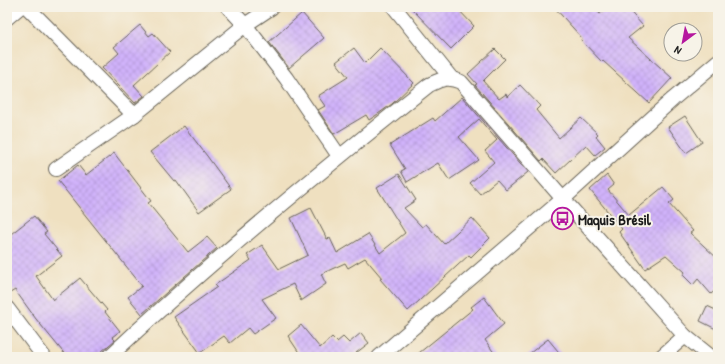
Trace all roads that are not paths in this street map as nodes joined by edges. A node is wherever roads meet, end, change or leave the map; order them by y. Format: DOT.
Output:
graph roads {
  1 [pos="20,7"];
  2 [pos="27,7"];
  3 [pos="228,7"];
  4 [pos="272,7"];
  5 [pos="394,7"];
  6 [pos="7,18"];
  7 [pos="245,25"];
  8 [pos="718,61"];
  9 [pos="451,78"];
  10 [pos="134,115"];
  11 [pos="339,156"];
  12 [pos="56,169"];
  13 [pos="563,199"];
  14 [pos="7,308"];
  15 [pos="686,336"];
  16 [pos="44,357"];
  17 [pos="109,357"];
  18 [pos="379,357"];
  19 [pos="661,357"];
  20 [pos="711,357"];
  1 -- 6 [label="street"];
  2 -- 10 [label="street"];
  3 -- 7 [label="street"];
  4 -- 7 [label="street"];
  5 -- 9 [label="street"];
  7 -- 10 [label="street"];
  7 -- 11 [label="street"];
  8 -- 13 [label="street"];
  9 -- 11 [label="street"];
  9 -- 13 [label="street"];
  10 -- 12 [label="street"];
  11 -- 17 [label="street"];
  13 -- 15 [label="street"];
  13 -- 18 [label="street"];
  14 -- 16 [label="street"];
  15 -- 19 [label="street"];
  15 -- 20 [label="street"];
}
